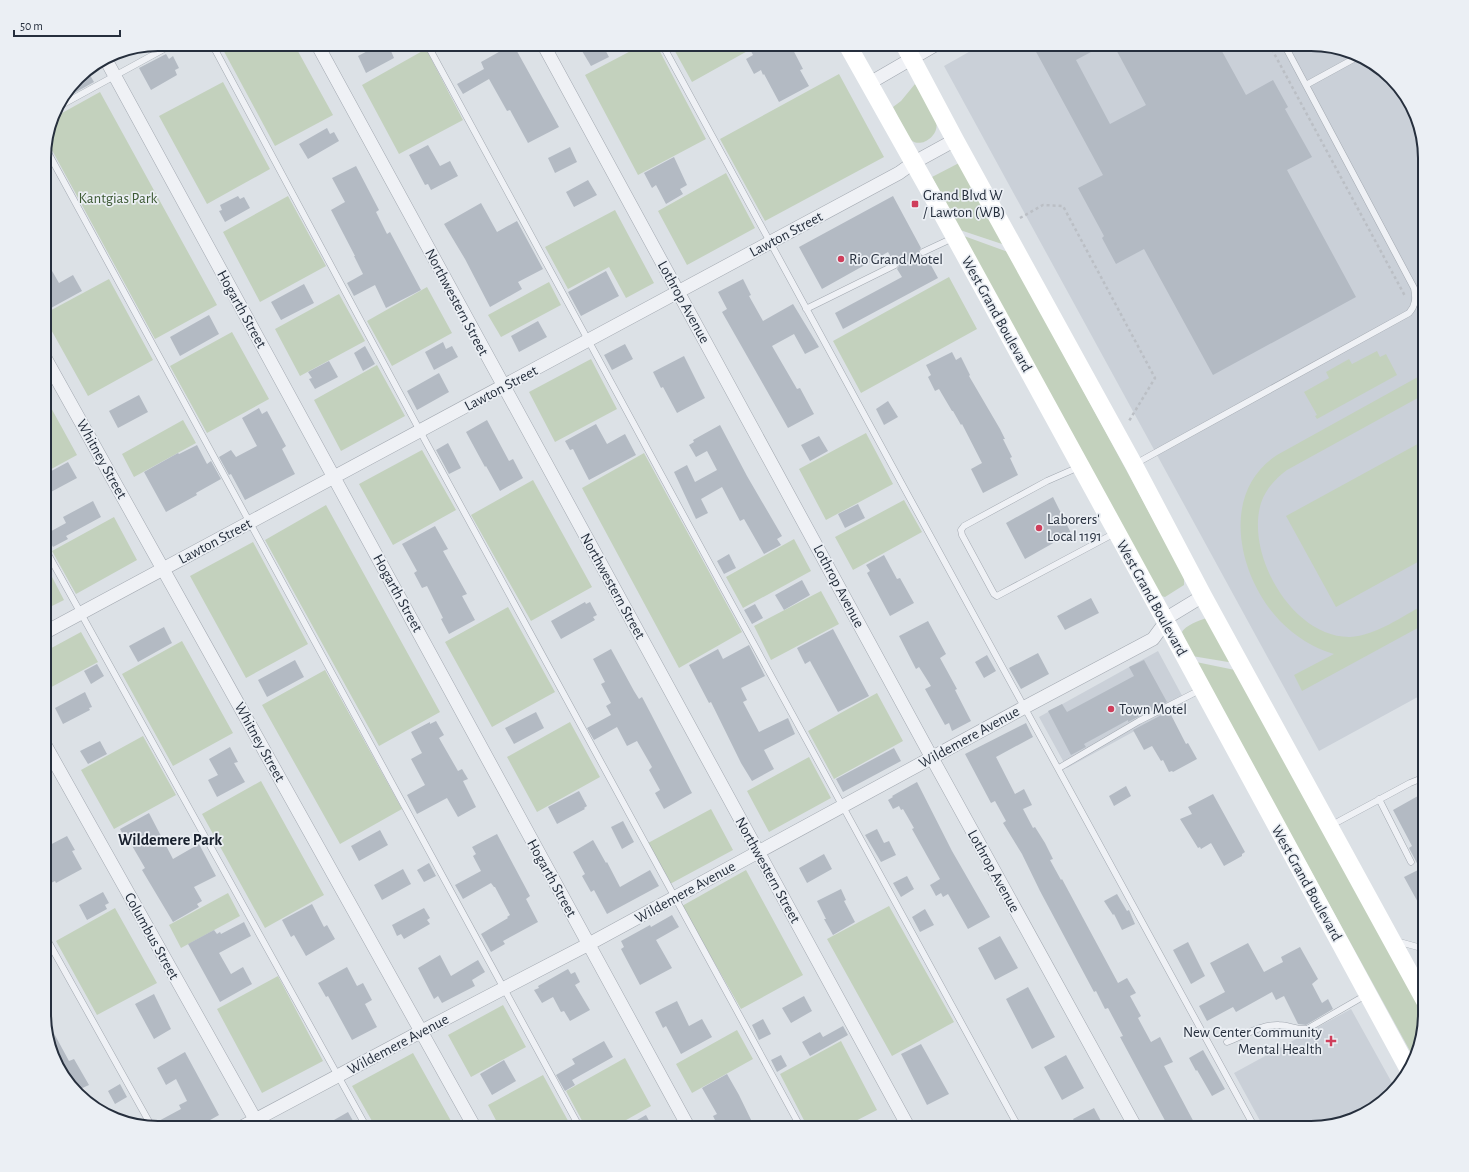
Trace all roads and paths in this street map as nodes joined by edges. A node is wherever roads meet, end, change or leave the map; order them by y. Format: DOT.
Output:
graph roads {
  1 [pos="160,51"];
  2 [pos="216,51"];
  3 [pos="322,51"];
  4 [pos="431,51"];
  5 [pos="547,51"];
  6 [pos="666,51"];
  7 [pos="851,51"];
  8 [pos="908,51"];
  9 [pos="1273,51"];
  10 [pos="1288,51"];
  11 [pos="1353,59"];
  12 [pos="108,63"];
  13 [pos="115,76"];
  14 [pos="868,84"];
  15 [pos="1306,85"];
  16 [pos="66,103"];
  17 [pos="955,140"];
  18 [pos="51,157"];
  19 [pos="913,163"];
  20 [pos="1020,218"];
  21 [pos="954,237"];
  22 [pos="770,243"];
  23 [pos="923,252"];
  24 [pos="895,265"];
  25 [pos="679,292"];
  26 [pos="1405,297"];
  27 [pos="806,309"];
  28 [pos="588,342"];
  29 [pos="51,369"];
  30 [pos="504,387"];
  31 [pos="1130,421"];
  32 [pos="420,431"];
  33 [pos="1134,465"];
  34 [pos="1080,466"];
  35 [pos="334,477"];
  36 [pos="250,523"];
  37 [pos="1116,532"];
  38 [pos="51,559"];
  39 [pos="163,569"];
  40 [pos="1203,596"];
  41 [pos="82,613"];
  42 [pos="1166,622"];
  43 [pos="51,629"];
  44 [pos="1202,689"];
  45 [pos="1025,707"];
  46 [pos="51,755"];
  47 [pos="932,758"];
  48 [pos="1058,768"];
  49 [pos="1418,780"];
  50 [pos="1379,799"];
  51 [pos="843,805"];
  52 [pos="1329,826"];
  53 [pos="759,852"];
  54 [pos="1411,862"];
  55 [pos="674,898"];
  56 [pos="1391,939"];
  57 [pos="589,944"];
  58 [pos="51,947"];
  59 [pos="1418,947"];
  60 [pos="504,988"];
  61 [pos="1418,988"];
  62 [pos="1368,994"];
  63 [pos="422,1031"];
  64 [pos="1227,1042"];
  65 [pos="1406,1064"];
  66 [pos="338,1075"];
  67 [pos="148,1121"];
  68 [pos="256,1121"];
  69 [pos="263,1121"];
  70 [pos="363,1121"];
  71 [pos="471,1121"];
  72 [pos="576,1121"];
  73 [pos="685,1121"];
  74 [pos="797,1121"];
  75 [pos="905,1121"];
  76 [pos="1015,1121"];
  77 [pos="1132,1121"];
  78 [pos="1251,1121"];
  1 -- 13 [label="lane"];
  2 -- 32 [label="lane"];
  3 -- 30 [label="street, Northwestern Street"];
  4 -- 28 [label="lane"];
  5 -- 25 [label="street, Lothrop Avenue"];
  6 -- 22 [label="lane"];
  7 -- 14 [label="main road, West Grand Boulevard"];
  8 -- 14 [label="street"];
  8 -- 17 [label="main road"];
  9 -- 26 [label="path"];
  10 -- 15 [label="lane"];
  11 -- 15 [label="lane"];
  12 -- 13 [label="street, Hogarth Street"];
  13 -- 16 [label="lane"];
  13 -- 35 [label="street, Hogarth Street"];
  14 -- 19 [label="main road, West Grand Boulevard"];
  15 -- 33 [label="lane"];
  17 -- 19 [label="street, Lawton Street"];
  17 -- 33 [label="main road"];
  18 -- 36 [label="lane"];
  19 -- 21 [label="main road, West Grand Boulevard"];
  19 -- 22 [label="street, Lawton Street"];
  20 -- 31 [label="path"];
  21 -- 23 [label="lane"];
  21 -- 34 [label="main road, West Grand Boulevard"];
  22 -- 25 [label="street, Lawton Street"];
  22 -- 27 [label="lane"];
  24 -- 27 [label="lane"];
  25 -- 28 [label="street, Lawton Street"];
  25 -- 47 [label="street, Lothrop Avenue"];
  27 -- 45 [label="lane"];
  28 -- 30 [label="street, Lawton Street"];
  28 -- 51 [label="lane"];
  29 -- 39 [label="street, Whitney Street"];
  30 -- 32 [label="street, Lawton Street"];
  30 -- 53 [label="street, Northwestern Street"];
  32 -- 35 [label="street, Lawton Street"];
  32 -- 55 [label="lane"];
  33 -- 40 [label="main road"];
  34 -- 37 [label="main road, West Grand Boulevard"];
  34 -- 37 [label="lane"];
  35 -- 36 [label="street, Lawton Street"];
  35 -- 57 [label="street, Hogarth Street"];
  36 -- 39 [label="street, Lawton Street"];
  36 -- 60 [label="lane"];
  37 -- 42 [label="main road, West Grand Boulevard"];
  38 -- 41 [label="lane"];
  39 -- 41 [label="street, Lawton Street"];
  39 -- 63 [label="street, Whitney Street"];
  40 -- 42 [label="street, Wildemere Avenue"];
  40 -- 52 [label="main road"];
  41 -- 43 [label="street, Lawton Street"];
  41 -- 66 [label="lane"];
  42 -- 44 [label="main road, West Grand Boulevard"];
  42 -- 45 [label="street, Wildemere Avenue"];
  44 -- 48 [label="lane"];
  44 -- 62 [label="main road, West Grand Boulevard"];
  45 -- 47 [label="street, Wildemere Avenue"];
  45 -- 48 [label="lane"];
  46 -- 68 [label="street, Columbus Street"];
  47 -- 51 [label="street, Wildemere Avenue"];
  47 -- 77 [label="street, Lothrop Avenue"];
  48 -- 78 [label="lane"];
  49 -- 50 [label="lane"];
  50 -- 52 [label="lane"];
  50 -- 54 [label="lane"];
  51 -- 53 [label="street, Wildemere Avenue"];
  51 -- 76 [label="lane"];
  52 -- 56 [label="main road"];
  53 -- 55 [label="street, Wildemere Avenue"];
  53 -- 75 [label="street, Northwestern Street"];
  55 -- 57 [label="street, Wildemere Avenue"];
  55 -- 74 [label="lane"];
  56 -- 59 [label="lane"];
  56 -- 61 [label="main road"];
  57 -- 60 [label="street, Wildemere Avenue"];
  57 -- 73 [label="street, Hogarth Street"];
  58 -- 67 [label="lane"];
  60 -- 63 [label="street, Wildemere Avenue"];
  60 -- 72 [label="lane"];
  62 -- 64 [label="lane"];
  62 -- 65 [label="main road, West Grand Boulevard"];
  63 -- 66 [label="street, Wildemere Avenue"];
  63 -- 71 [label="street, Whitney Street"];
  66 -- 69 [label="street, Wildemere Avenue"];
  66 -- 70 [label="lane"];
}
